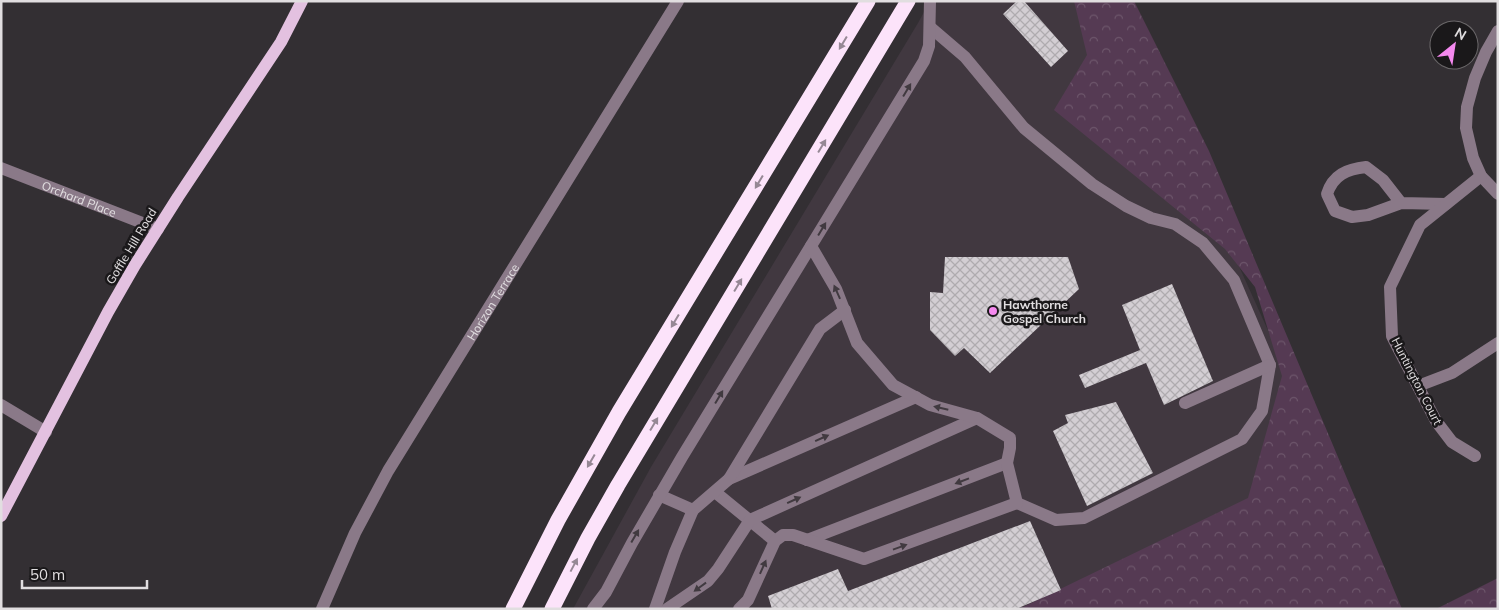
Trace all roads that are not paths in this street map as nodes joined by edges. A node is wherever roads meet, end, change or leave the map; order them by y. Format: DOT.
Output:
graph roads {
  1 [pos="302,1"];
  2 [pos="678,1"];
  3 [pos="868,1"];
  4 [pos="908,1"];
  5 [pos="930,1"];
  6 [pos="930,27"];
  7 [pos="1498,31"];
  8 [pos="1,168"];
  9 [pos="1481,176"];
  10 [pos="1498,194"];
  11 [pos="1401,203"];
  12 [pos="1446,204"];
  13 [pos="158,229"];
  14 [pos="811,246"];
  15 [pos="845,310"];
  16 [pos="1498,343"];
  17 [pos="1270,365"];
  18 [pos="1418,386"];
  19 [pos="916,397"];
  20 [pos="1185,403"];
  21 [pos="1,405"];
  22 [pos="977,418"];
  23 [pos="46,432"];
  24 [pos="1474,456"];
  25 [pos="1007,463"];
  26 [pos="729,479"];
  27 [pos="714,492"];
  28 [pos="659,495"];
  29 [pos="1017,503"];
  30 [pos="693,510"];
  31 [pos="1,516"];
  32 [pos="750,520"];
  33 [pos="807,540"];
  34 [pos="775,541"];
  35 [pos="322,609"];
  36 [pos="513,609"];
  37 [pos="552,609"];
  38 [pos="594,609"];
  39 [pos="656,609"];
  40 [pos="667,609"];
  41 [pos="739,609"];
  1 -- 13 [label="main road, Goffle Hill Road"];
  2 -- 35 [label="street, Horizon Terrace"];
  3 -- 36 [label="highway, one-way"];
  37 -- 4 [label="highway, one-way"];
  5 -- 6 [label="street"];
  14 -- 6 [label="street, one-way"];
  6 -- 17 [label="street"];
  7 -- 9 [label="street"];
  8 -- 13 [label="street, Orchard Place"];
  9 -- 10 [label="street"];
  9 -- 12 [label="street, Huntington Court"];
  11 -- 11 [label="street"];
  11 -- 12 [label="street"];
  12 -- 18 [label="street, Huntington Court"];
  13 -- 23 [label="main road, Goffle Hill Road"];
  15 -- 14 [label="street, one-way"];
  28 -- 14 [label="street, one-way"];
  15 -- 19 [label="street"];
  15 -- 26 [label="street"];
  16 -- 18 [label="street"];
  17 -- 20 [label="street"];
  17 -- 29 [label="street"];
  18 -- 24 [label="street, Huntington Court"];
  22 -- 19 [label="street, one-way"];
  26 -- 19 [label="street, one-way"];
  21 -- 23 [label="street"];
  22 -- 25 [label="street"];
  32 -- 22 [label="street, one-way"];
  23 -- 31 [label="main road, Goffle Hill Road"];
  25 -- 29 [label="street"];
  25 -- 33 [label="street, one-way"];
  26 -- 27 [label="street"];
  27 -- 30 [label="street"];
  27 -- 32 [label="street"];
  28 -- 30 [label="street"];
  38 -- 28 [label="street, one-way"];
  33 -- 29 [label="street, one-way"];
  30 -- 39 [label="street"];
  32 -- 34 [label="street"];
  32 -- 40 [label="street, one-way"];
  33 -- 34 [label="street"];
  41 -- 34 [label="street, one-way"];
}
